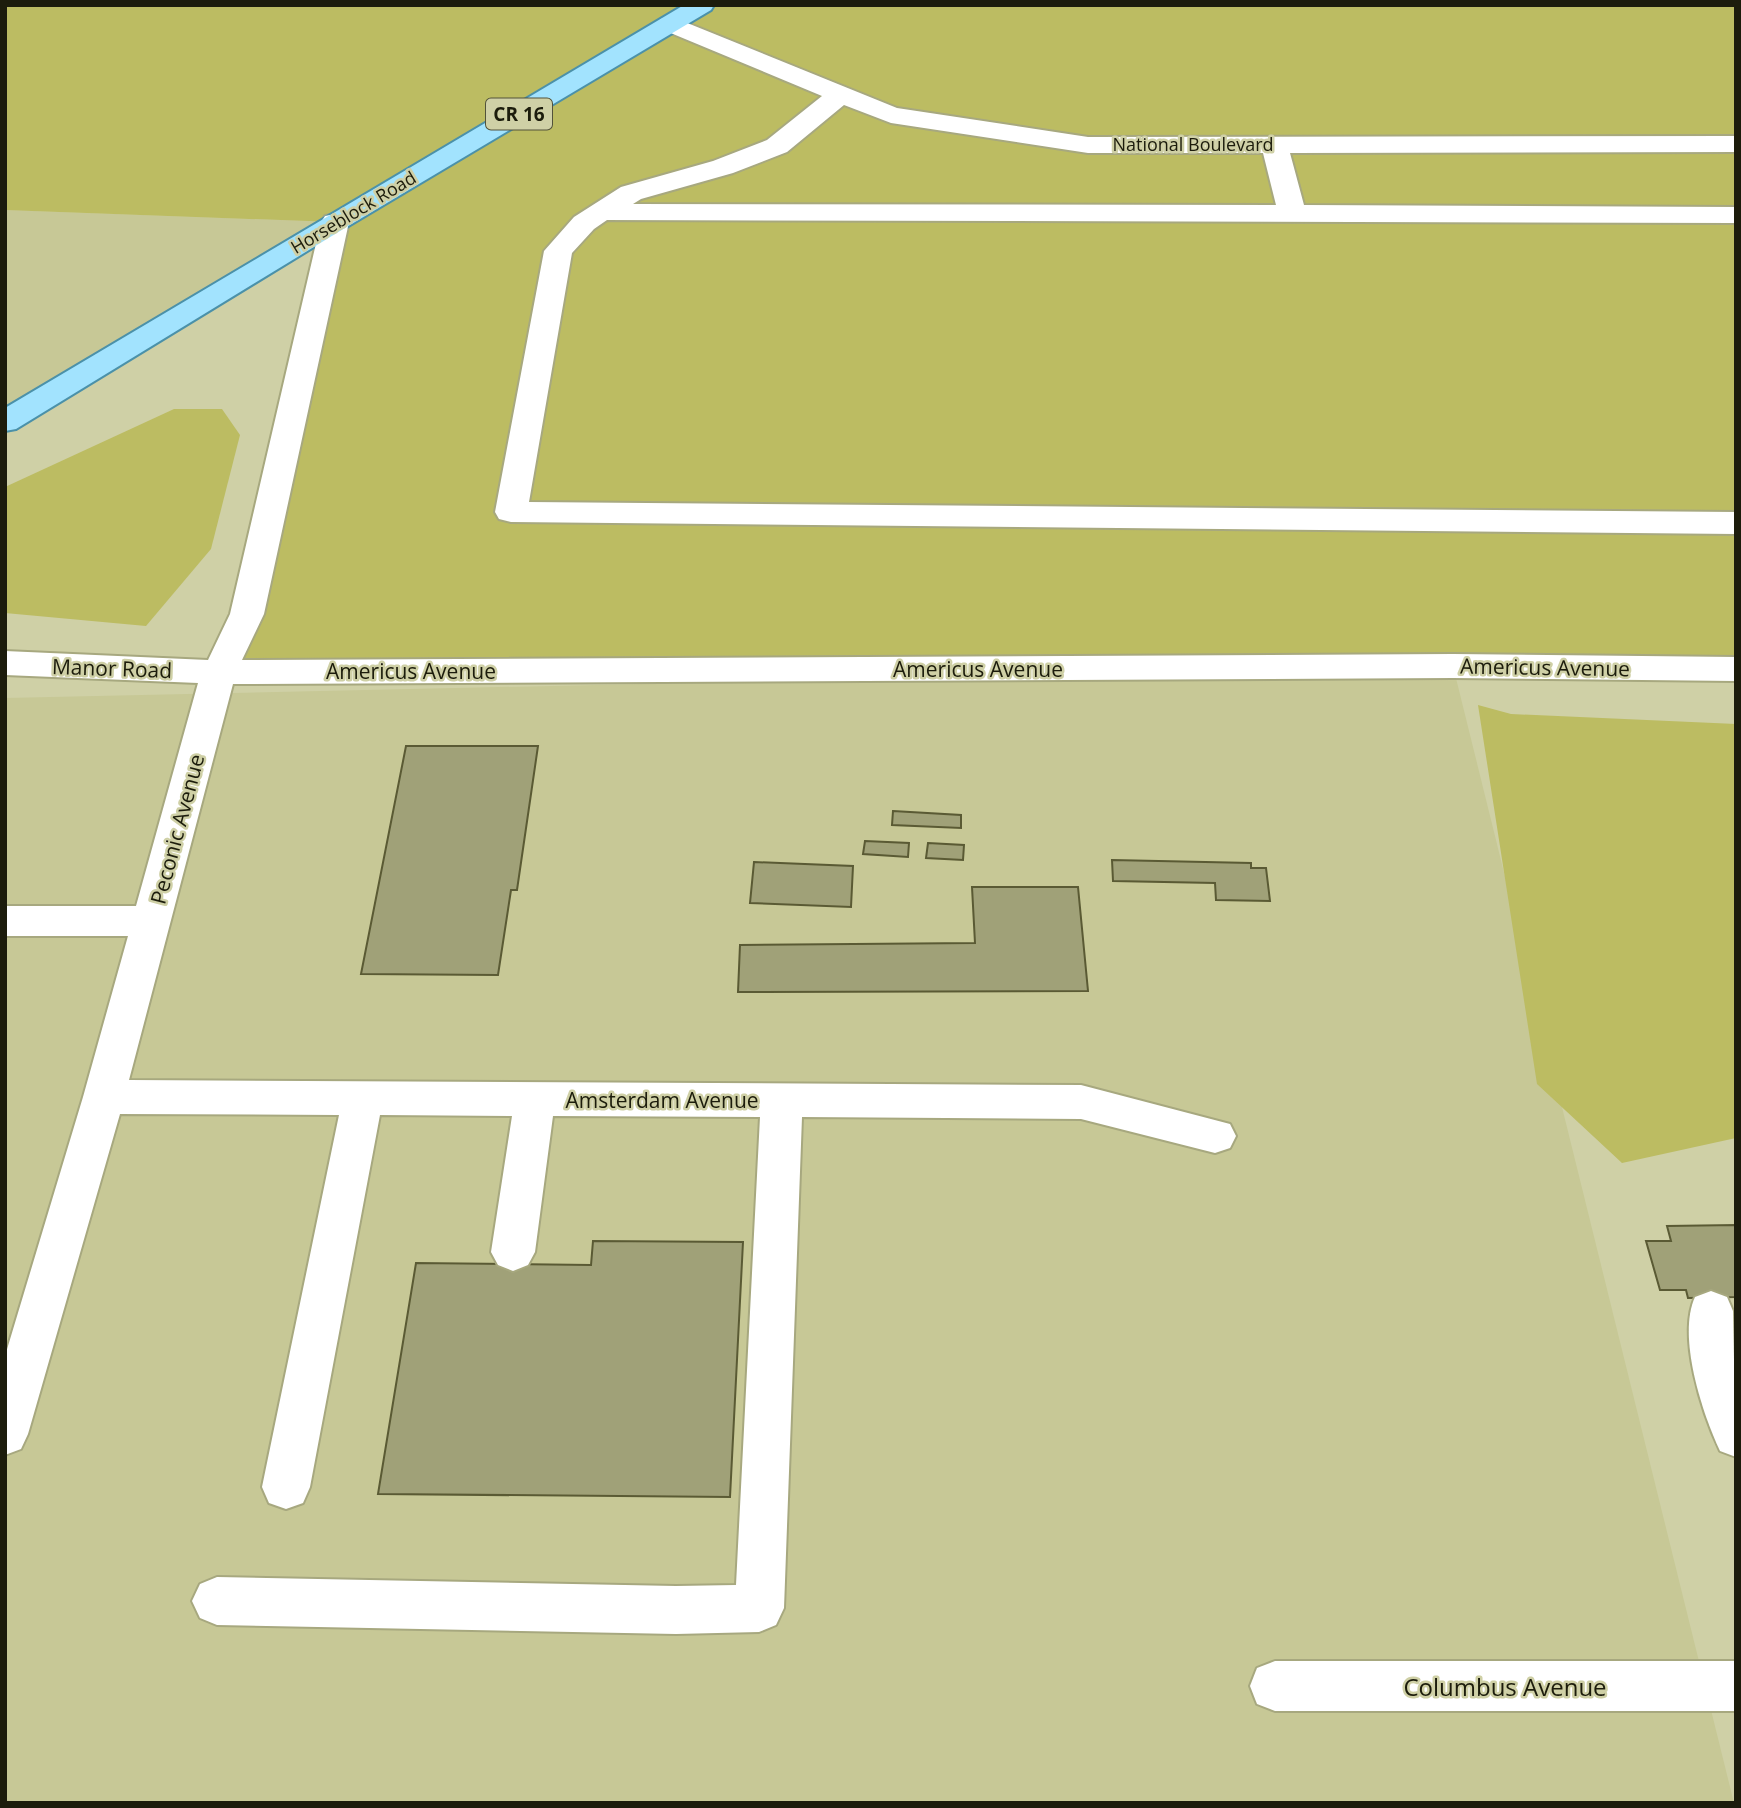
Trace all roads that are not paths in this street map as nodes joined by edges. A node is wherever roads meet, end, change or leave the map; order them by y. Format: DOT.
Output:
graph roads {
  1 [pos="702,5"];
  2 [pos="670,24"];
  3 [pos="841,94"];
  4 [pos="1274,144"];
  5 [pos="1736,144"];
  6 [pos="600,212"];
  7 [pos="1293,215"];
  8 [pos="1736,215"];
  9 [pos="335,222"];
  10 [pos="5,422"];
  11 [pos="1736,523"];
  12 [pos="5,663"];
  13 [pos="1736,669"];
  14 [pos="219,672"];
  15 [pos="5,920"];
  16 [pos="152,921"];
  17 [pos="104,1097"];
  18 [pos="363,1098"];
  19 [pos="535,1100"];
  20 [pos="782,1101"];
  21 [pos="1214,1136"];
  22 [pos="513,1252"];
  23 [pos="1711,1311"];
  24 [pos="5,1434"];
  25 [pos="1736,1436"];
  26 [pos="286,1488"];
  27 [pos="217,1601"];
  28 [pos="1275,1686"];
  29 [pos="1736,1686"];
  1 -- 2 [label="main road, Horseblock Road / CR 16"];
  2 -- 3 [label="street, National Boulevard"];
  2 -- 9 [label="main road, Horseblock Road / CR 16"];
  3 -- 4 [label="street, National Boulevard"];
  3 -- 6 [label="street"];
  4 -- 5 [label="street, National Boulevard"];
  4 -- 7 [label="street"];
  6 -- 7 [label="street"];
  6 -- 11 [label="street"];
  7 -- 8 [label="street"];
  9 -- 10 [label="main road, Horseblock Road / CR 16"];
  9 -- 14 [label="street, Peconic Avenue"];
  12 -- 14 [label="street, Manor Road"];
  13 -- 14 [label="street, Americus Avenue"];
  14 -- 16 [label="street, Peconic Avenue"];
  15 -- 16 [label="street"];
  16 -- 17 [label="street, Peconic Avenue"];
  17 -- 18 [label="street, Amsterdam Avenue"];
  17 -- 24 [label="street, Peconic Avenue"];
  18 -- 19 [label="street, Amsterdam Avenue"];
  18 -- 26 [label="street"];
  19 -- 20 [label="street, Amsterdam Avenue"];
  19 -- 22 [label="street"];
  20 -- 21 [label="street, Amsterdam Avenue"];
  20 -- 27 [label="street"];
  23 -- 25 [label="street"];
  28 -- 29 [label="street, Columbus Avenue"];
}
